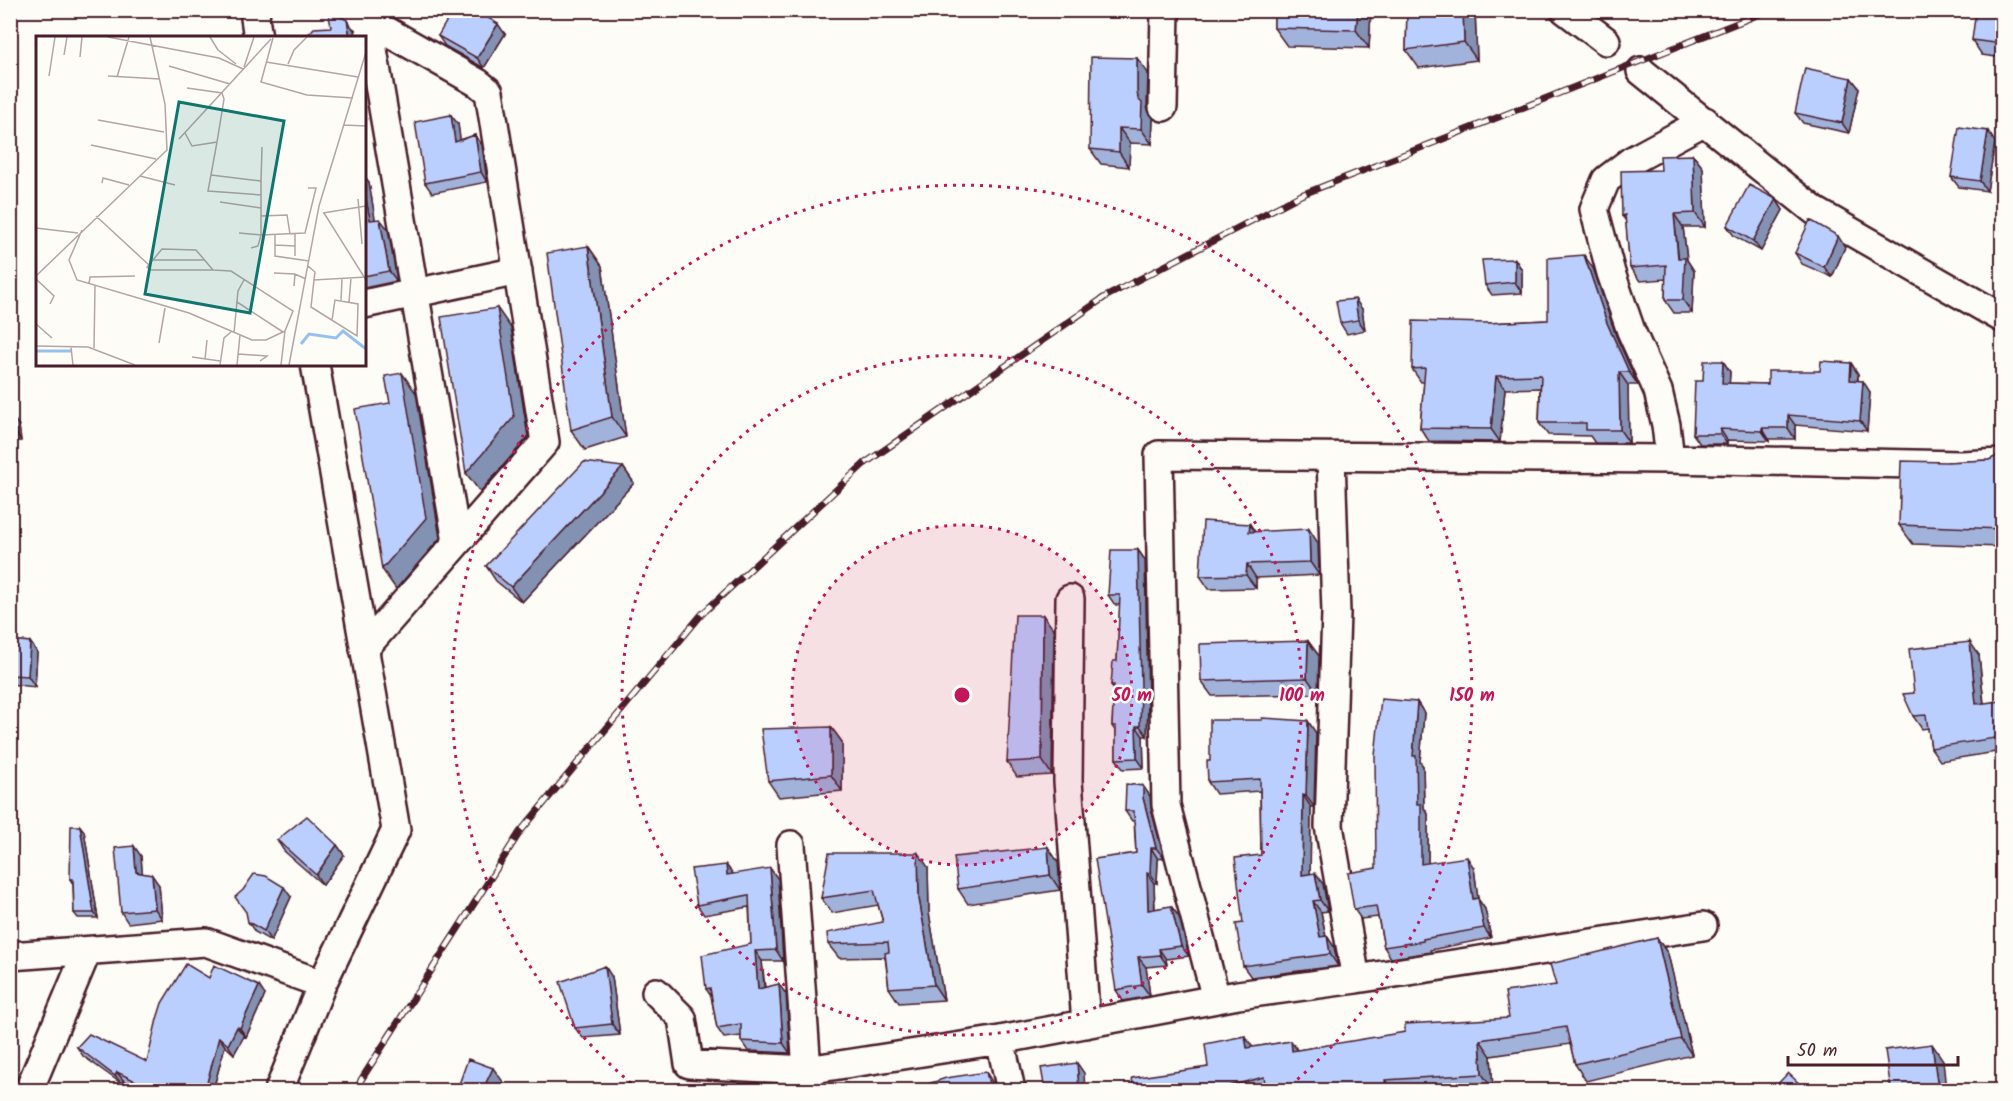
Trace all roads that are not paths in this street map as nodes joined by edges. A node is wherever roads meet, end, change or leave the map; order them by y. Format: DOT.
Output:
graph roads {
  1 [pos="256,10"];
  2 [pos="1165,10"];
  3 [pos="1565,10"];
  4 [pos="359,15"];
  5 [pos="258,36"];
  6 [pos="363,36"];
  7 [pos="1606,41"];
  8 [pos="366,50"];
  9 [pos="1641,71"];
  10 [pos="1163,107"];
  11 [pos="1705,121"];
  12 [pos="518,271"];
  13 [pos="414,293"];
  14 [pos="366,304"];
  15 [pos="2002,318"];
  16 [pos="315,366"];
  17 [pos="1331,457"];
  18 [pos="1670,459"];
  19 [pos="2002,463"];
  20 [pos="457,542"];
  21 [pos="1070,599"];
  22 [pos="364,649"];
  23 [pos="791,845"];
  24 [pos="1703,926"];
  25 [pos="87,951"];
  26 [pos="10,956"];
  27 [pos="1356,979"];
  28 [pos="322,984"];
  29 [pos="656,992"];
  30 [pos="1216,999"];
  31 [pos="1086,1024"];
  32 [pos="1000,1040"];
  33 [pos="809,1080"];
  34 [pos="29,1090"];
  35 [pos="279,1090"];
  36 [pos="1011,1090"];
  1 -- 5 [label="street"];
  2 -- 10 [label="street"];
  3 -- 7 [label="street"];
  4 -- 6 [label="street"];
  4 -- 12 [label="street"];
  8 -- 13 [label="street"];
  9 -- 11 [label="street"];
  11 -- 15 [label="street"];
  11 -- 18 [label="street"];
  12 -- 13 [label="street"];
  12 -- 20 [label="street"];
  13 -- 14 [label="street"];
  13 -- 20 [label="street"];
  16 -- 22 [label="street"];
  17 -- 18 [label="street"];
  17 -- 27 [label="street"];
  17 -- 30 [label="street"];
  18 -- 19 [label="street"];
  20 -- 22 [label="street"];
  21 -- 31 [label="street"];
  22 -- 28 [label="street"];
  23 -- 33 [label="street"];
  24 -- 27 [label="street"];
  25 -- 26 [label="street"];
  25 -- 28 [label="street"];
  25 -- 34 [label="street"];
  27 -- 30 [label="street"];
  28 -- 35 [label="street"];
  29 -- 33 [label="street"];
  30 -- 31 [label="street"];
  31 -- 32 [label="street"];
  32 -- 33 [label="street"];
  32 -- 36 [label="street"];
}
